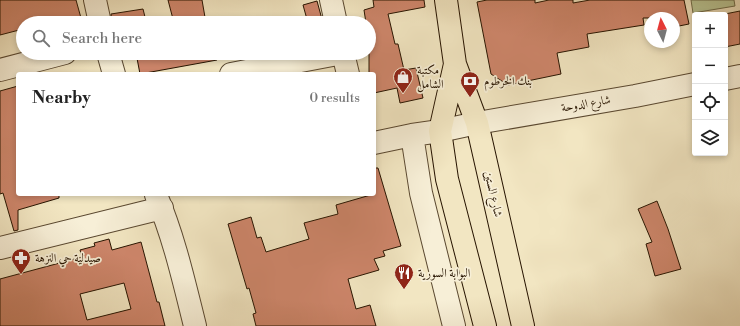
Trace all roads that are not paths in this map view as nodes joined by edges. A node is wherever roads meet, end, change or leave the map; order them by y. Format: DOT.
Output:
graph roads {
  1 [pos="94,0"];
  2 [pos="331,0"];
  3 [pos="447,0"];
  4 [pos="98,16"];
  5 [pos="334,16"];
  6 [pos="38,60"];
  7 [pos="110,60"];
  8 [pos="306,60"];
  9 [pos="345,60"];
  10 [pos="455,64"];
  11 [pos="0,70"];
  12 [pos="113,72"];
  13 [pos="242,72"];
  14 [pos="348,72"];
  15 [pos="740,76"];
  16 [pos="728,78"];
  17 [pos="692,85"];
  18 [pos="477,123"];
  19 [pos="440,131"];
  20 [pos="412,135"];
  21 [pos="376,143"];
  22 [pos="158,201"];
  23 [pos="0,248"];
  24 [pos="195,326"];
  25 [pos="454,326"];
  26 [pos="485,326"];
  27 [pos="523,326"];
  1 -- 4 [label="street"];
  2 -- 5 [label="street"];
  3 -- 10 [label="main road, شارع الستين"];
  6 -- 11 [label="street"];
  7 -- 12 [label="street"];
  8 -- 13 [label="street"];
  9 -- 14 [label="street"];
  10 -- 18 [label="main road, شارع الستين"];
  10 -- 19 [label="main road, شارع الستين"];
  15 -- 16 [label="street"];
  17 -- 18 [label="street, شارع الدوحة"];
  18 -- 19 [label="street, شارع الدوحة"];
  18 -- 27 [label="main road, شارع الستين"];
  19 -- 20 [label="street, شارع الدوحة"];
  19 -- 26 [label="main road, شارع الستين"];
  20 -- 21 [label="street, شارع الدوحة"];
  20 -- 25 [label="street"];
  22 -- 23 [label="street"];
  22 -- 24 [label="street"];
}
